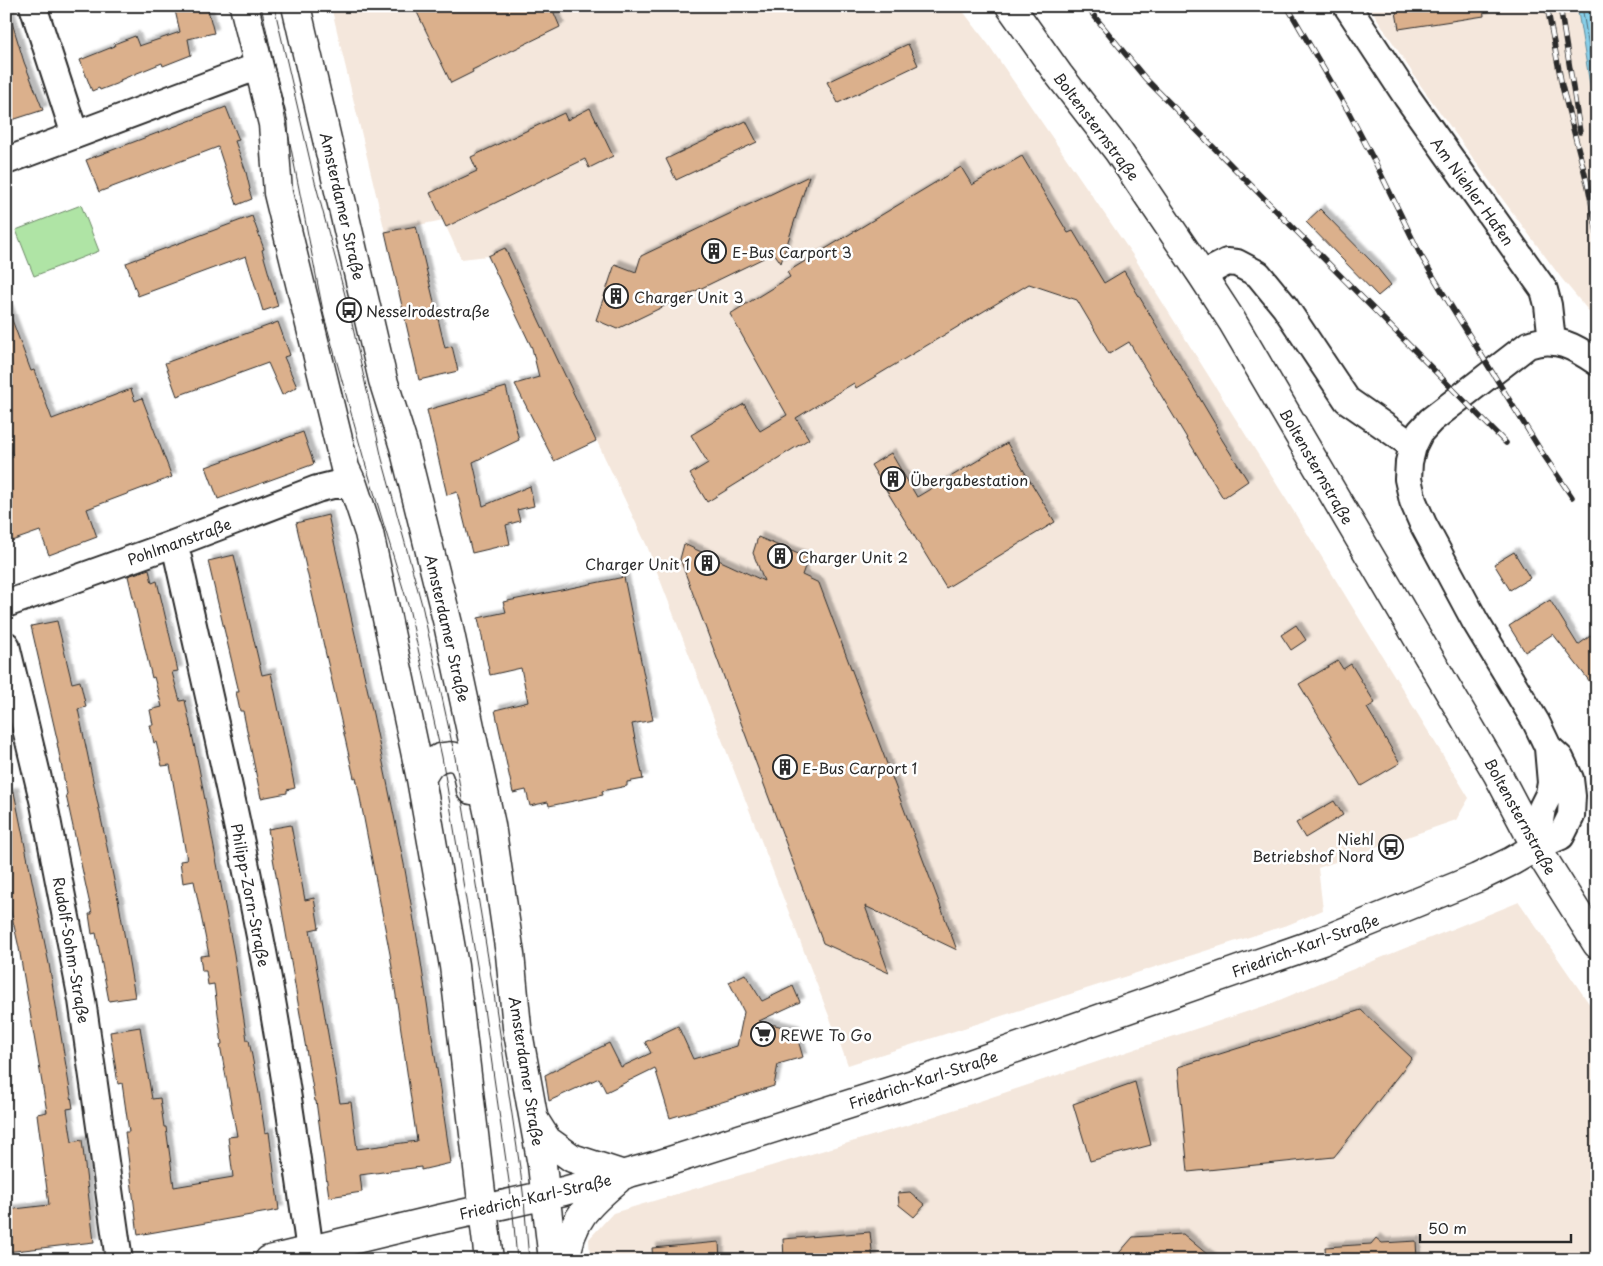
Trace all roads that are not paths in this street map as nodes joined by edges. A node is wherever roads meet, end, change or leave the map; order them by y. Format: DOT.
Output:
graph roads {
  1 [pos="33,6"];
  2 [pos="244,6"];
  3 [pos="296,6"];
  4 [pos="1010,6"];
  5 [pos="1346,6"];
  6 [pos="258,66"];
  7 [pos="75,135"];
  8 [pos="6,161"];
  9 [pos="1202,275"];
  10 [pos="1552,341"];
  11 [pos="1597,362"];
  12 [pos="1413,446"];
  13 [pos="353,484"];
  14 [pos="173,544"];
  15 [pos="6,604"];
  16 [pos="6,644"];
  17 [pos="421,779"];
  18 [pos="491,825"];
  19 [pos="1536,847"];
  20 [pos="1597,944"];
  21 [pos="535,1121"];
  22 [pos="624,1175"];
  23 [pos="547,1195"];
  24 [pos="484,1209"];
  25 [pos="290,1256"];
  26 [pos="119,1260"];
  27 [pos="489,1260"];
  28 [pos="553,1260"];
  29 [pos="566,1260"];
  1 -- 7 [label="street"];
  2 -- 6 [label="main road"];
  3 -- 18 [label="main road, Amsterdamer Straße"];
  4 -- 9 [label="main road, Boltensternstraße"];
  5 -- 10 [label="street, Am Niehler Hafen"];
  6 -- 7 [label="street"];
  6 -- 13 [label="main road"];
  7 -- 8 [label="street"];
  9 -- 12 [label="street"];
  9 -- 19 [label="main road, Boltensternstraße"];
  10 -- 11 [label="street"];
  10 -- 12 [label="street"];
  12 -- 19 [label="street"];
  13 -- 14 [label="street, Pohlmanstraße"];
  13 -- 17 [label="main road"];
  14 -- 15 [label="street, Pohlmanstraße"];
  14 -- 25 [label="street, Philipp-Zorn-Straße"];
  16 -- 26 [label="street, Rudolf-Sohm-Straße"];
  17 -- 18 [label="main road"];
  17 -- 24 [label="main road"];
  18 -- 21 [label="main road, Amsterdamer Straße"];
  19 -- 20 [label="main road, Boltensternstraße"];
  19 -- 22 [label="main road, Friedrich-Karl-Straße"];
  21 -- 22 [label="main road"];
  21 -- 23 [label="main road, Amsterdamer Straße"];
  22 -- 23 [label="main road, Friedrich-Karl-Straße"];
  22 -- 29 [label="main road"];
  23 -- 24 [label="main road, Friedrich-Karl-Straße"];
  23 -- 28 [label="main road, Amsterdamer Straße"];
  24 -- 25 [label="main road, Friedrich-Karl-Straße"];
  24 -- 27 [label="main road"];
}
